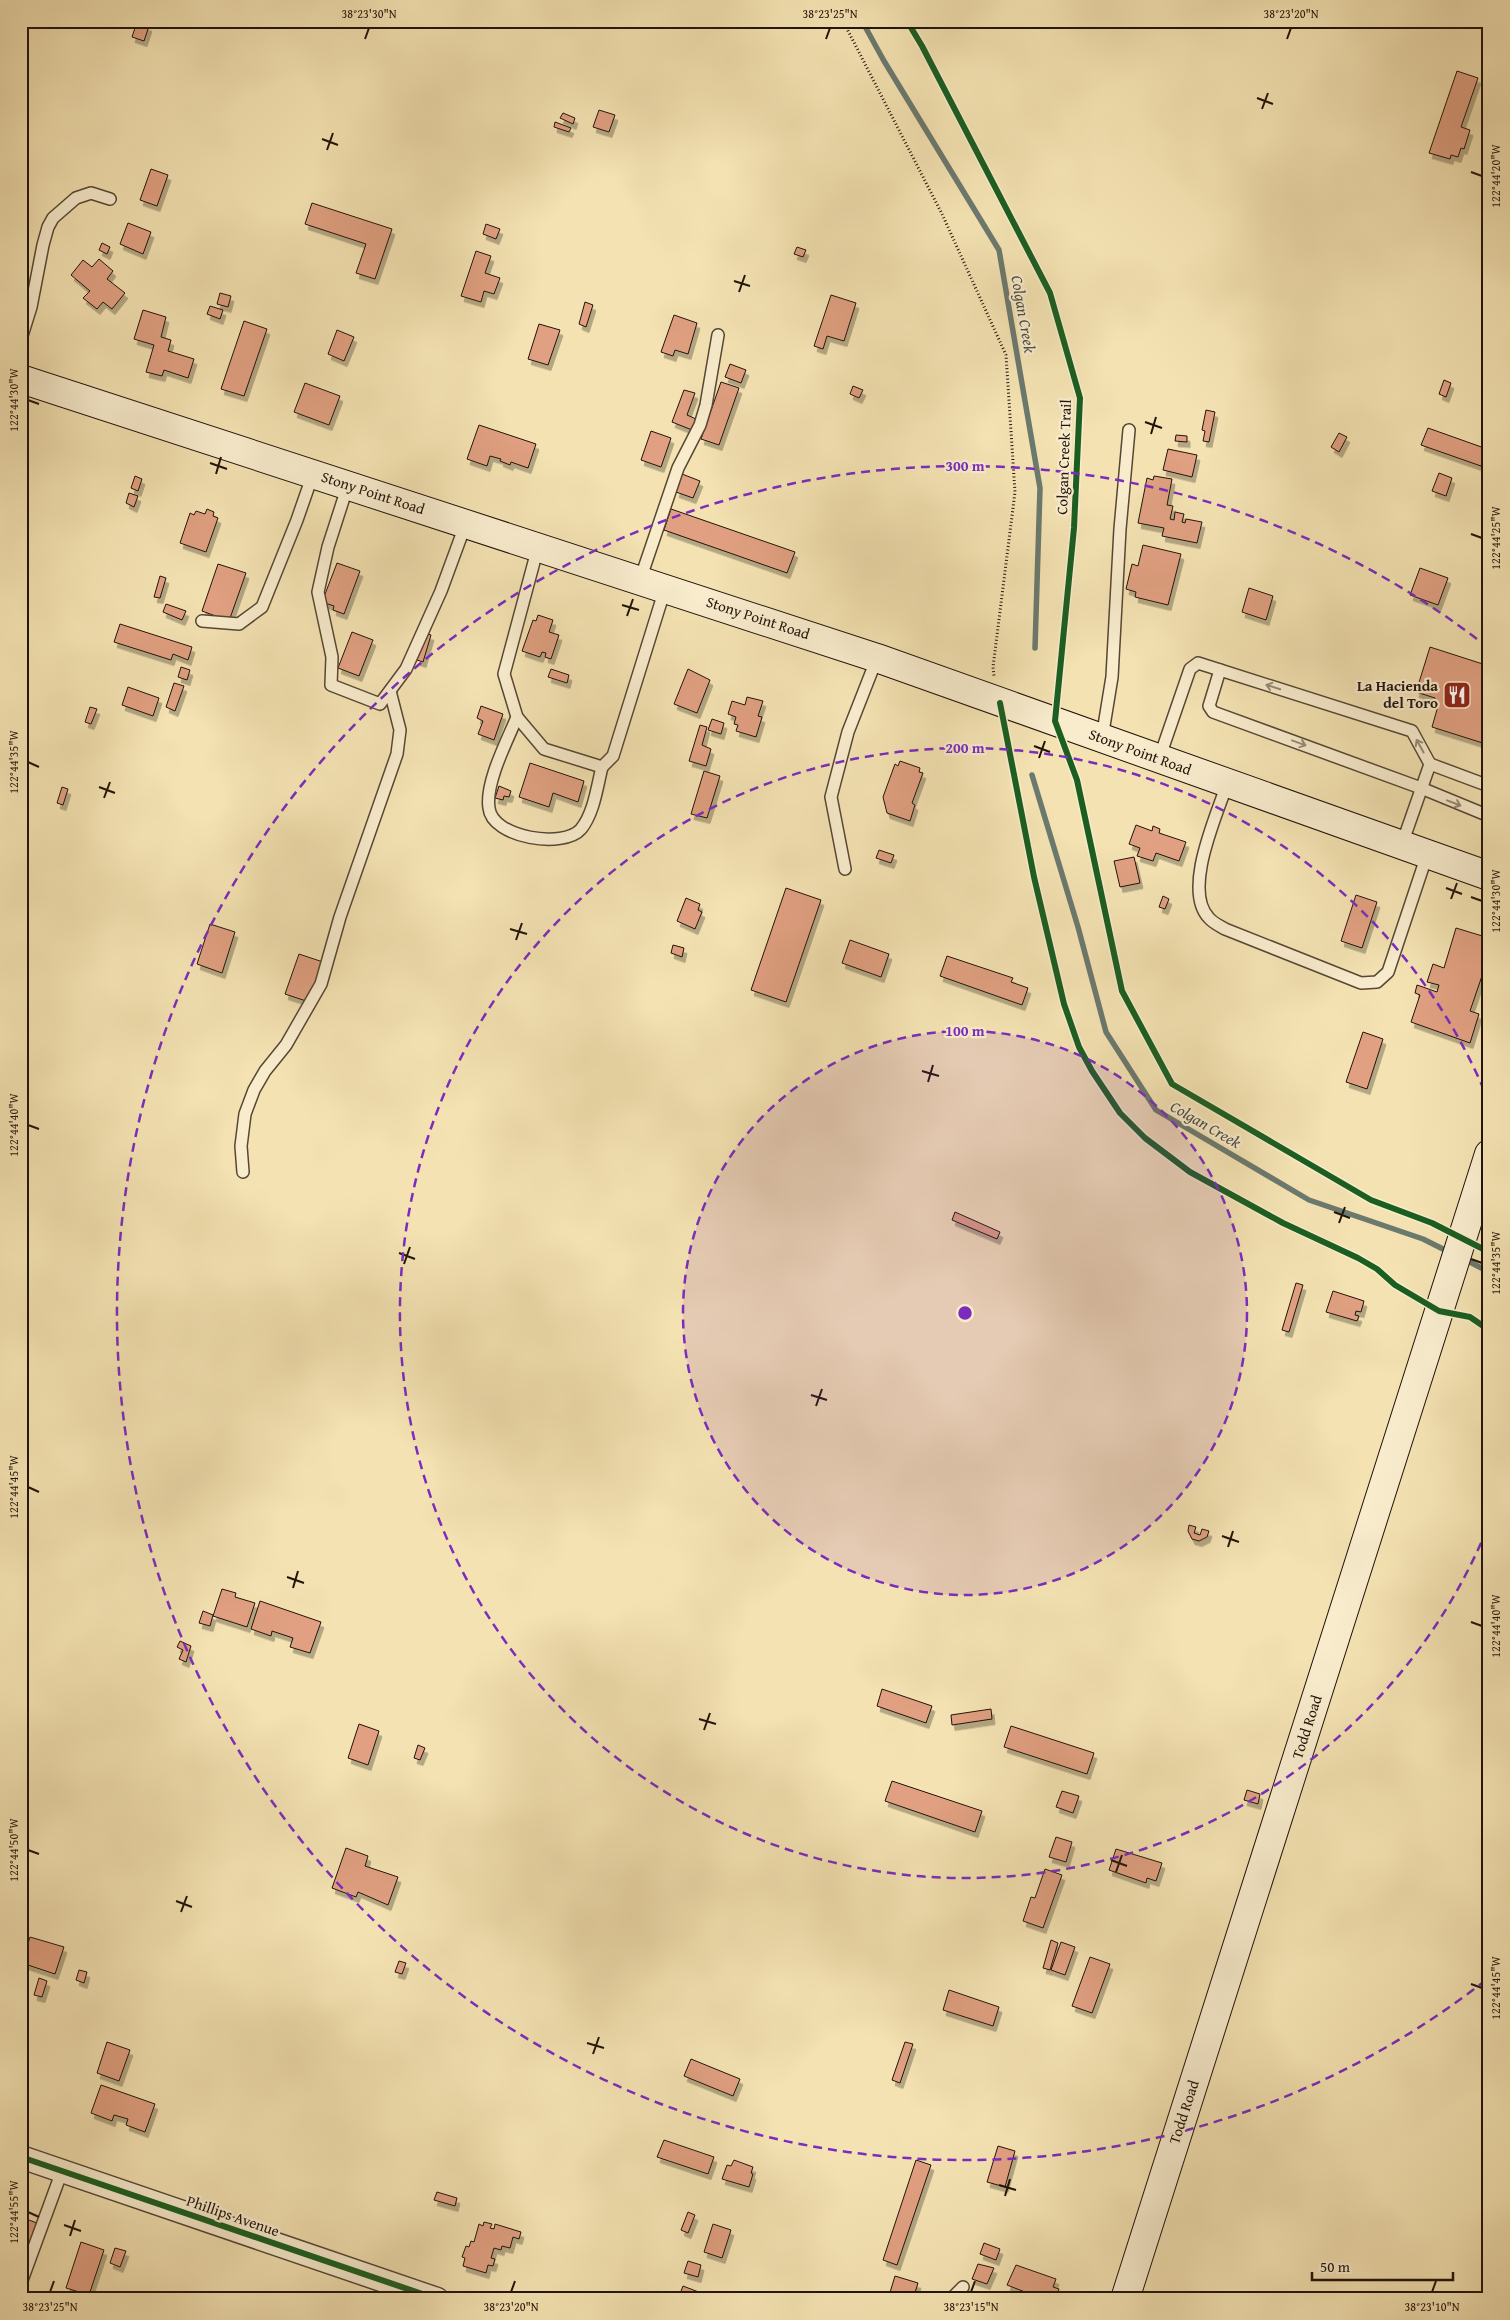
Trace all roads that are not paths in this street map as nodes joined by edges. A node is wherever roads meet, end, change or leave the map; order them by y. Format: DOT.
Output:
graph roads {
  1 [pos="110,199"];
  2 [pos="718,335"];
  3 [pos="21,339"];
  4 [pos="21,379"];
  5 [pos="1129,430"];
  6 [pos="313,474"];
  7 [pos="348,485"];
  8 [pos="466,523"];
  9 [pos="538,546"];
  10 [pos="653,584"];
  11 [pos="202,621"];
  12 [pos="877,658"];
  13 [pos="1220,670"];
  14 [pos="390,690"];
  15 [pos="517,717"];
  16 [pos="1102,738"];
  17 [pos="1159,759"];
  18 [pos="1430,764"];
  19 [pos="602,767"];
  20 [pos="1227,784"];
  21 [pos="1489,786"];
  22 [pos="1421,788"];
  23 [pos="1489,816"];
  24 [pos="1401,846"];
  25 [pos="1426,855"];
  26 [pos="845,869"];
  27 [pos="1489,876"];
  28 [pos="1489,1154"];
  29 [pos="243,1172"];
  30 [pos="21,2157"];
  31 [pos="62,2171"];
  32 [pos="21,2283"];
  33 [pos="963,2287"];
  34 [pos="437,2299"];
  35 [pos="951,2299"];
  36 [pos="1125,2299"];
  1 -- 3 [label="lane"];
  2 -- 10 [label="lane"];
  4 -- 6 [label="main road, Stony Point Road"];
  5 -- 16 [label="lane"];
  6 -- 7 [label="main road, Stony Point Road"];
  6 -- 11 [label="lane"];
  7 -- 8 [label="main road, Stony Point Road"];
  7 -- 14 [label="lane"];
  8 -- 9 [label="main road, Stony Point Road"];
  8 -- 14 [label="lane"];
  9 -- 10 [label="main road, Stony Point Road"];
  9 -- 15 [label="lane"];
  10 -- 12 [label="main road, Stony Point Road"];
  10 -- 19 [label="lane"];
  12 -- 16 [label="main road, Stony Point Road"];
  12 -- 26 [label="lane"];
  13 -- 17 [label="lane"];
  18 -- 13 [label="lane, one-way"];
  13 -- 22 [label="lane, one-way"];
  14 -- 29 [label="lane"];
  15 -- 19 [label="lane"];
  15 -- 19 [label="lane"];
  16 -- 17 [label="main road, Stony Point Road"];
  17 -- 20 [label="main road, Stony Point Road"];
  18 -- 21 [label="lane"];
  18 -- 22 [label="lane"];
  20 -- 24 [label="main road, Stony Point Road"];
  20 -- 25 [label="lane"];
  22 -- 23 [label="lane, one-way"];
  22 -- 24 [label="lane"];
  24 -- 25 [label="main road, Stony Point Road"];
  25 -- 27 [label="main road, Stony Point Road"];
  28 -- 36 [label="main road, Todd Road"];
  30 -- 31 [label="street, Phillips Avenue"];
  31 -- 32 [label="lane"];
  31 -- 34 [label="street, Phillips Avenue"];
  33 -- 35 [label="lane"];
}
